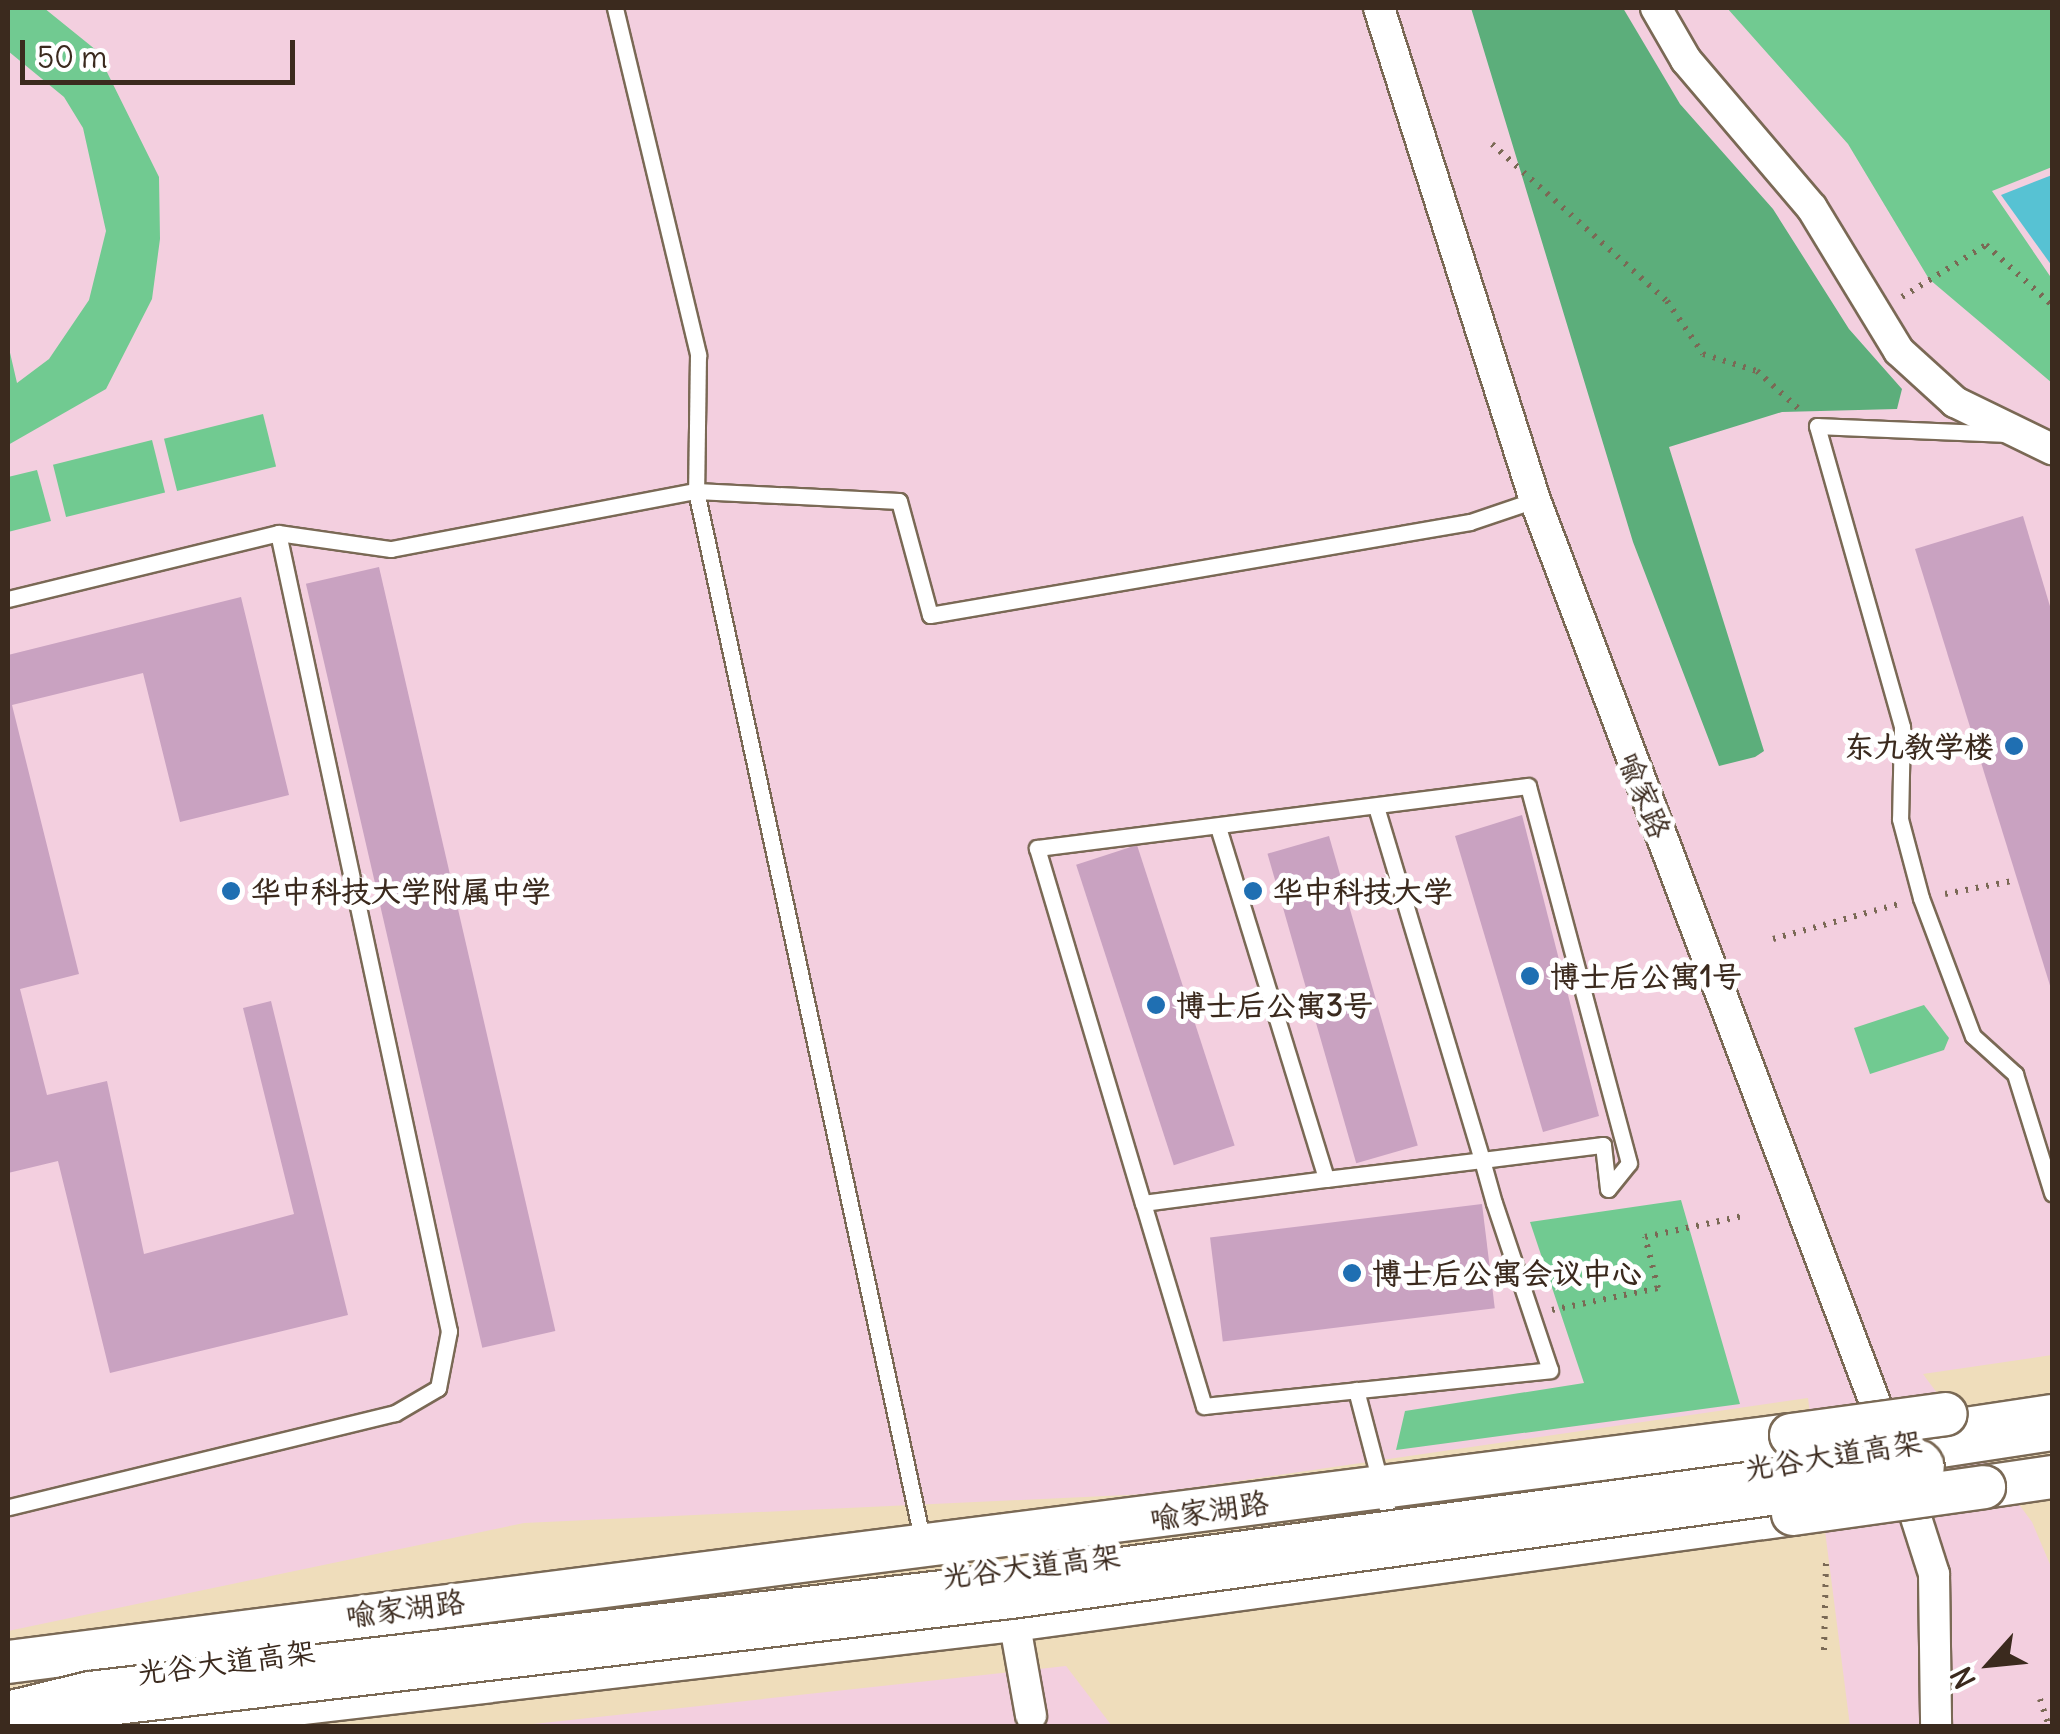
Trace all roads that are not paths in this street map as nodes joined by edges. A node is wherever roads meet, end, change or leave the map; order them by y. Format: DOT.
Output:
graph roads {
  1 [pos="614,8"];
  2 [pos="1379,8"];
  3 [pos="1656,8"];
  4 [pos="2022,435"];
  5 [pos="2052,449"];
  6 [pos="696,491"];
  7 [pos="1535,500"];
  8 [pos="278,533"];
  9 [pos="8,600"];
  10 [pos="1376,806"];
  11 [pos="1218,827"];
  12 [pos="1482,1160"];
  13 [pos="1326,1180"];
  14 [pos="2052,1193"];
  15 [pos="1142,1203"];
  16 [pos="1356,1390"];
  17 [pos="2052,1399"];
  18 [pos="2052,1422"];
  19 [pos="2052,1447"];
  20 [pos="2052,1477"];
  21 [pos="1382,1487"];
  22 [pos="1910,1497"];
  23 [pos="8,1508"];
  24 [pos="924,1547"];
  25 [pos="1403,1569"];
  26 [pos="1014,1620"];
  27 [pos="8,1662"];
  28 [pos="8,1698"];
  29 [pos="8,1719"];
  30 [pos="1034,1723"];
  31 [pos="107,1726"];
  32 [pos="1936,1726"];
  1 -- 6 [label="lane"];
  2 -- 7 [label="street, 喻家路"];
  3 -- 4 [label="street"];
  4 -- 5 [label="street"];
  4 -- 14 [label="lane"];
  6 -- 7 [label="lane"];
  6 -- 8 [label="lane"];
  6 -- 24 [label="lane"];
  7 -- 22 [label="street, 喻家路"];
  8 -- 9 [label="lane"];
  8 -- 23 [label="lane"];
  10 -- 11 [label="lane"];
  10 -- 12 [label="lane"];
  10 -- 12 [label="lane"];
  11 -- 13 [label="lane"];
  11 -- 15 [label="lane"];
  12 -- 13 [label="lane"];
  12 -- 16 [label="lane"];
  13 -- 15 [label="lane"];
  15 -- 16 [label="lane"];
  16 -- 21 [label="lane"];
  17 -- 21 [label="main road, 喻家湖路, bridge"];
  18 -- 28 [label="highway, 光谷大道高架"];
  19 -- 29 [label="highway, 光谷大道高架, bridge"];
  20 -- 22 [label="main road, bridge"];
  21 -- 24 [label="main road, 喻家湖路"];
  21 -- 25 [label="lane"];
  22 -- 25 [label="main road, bridge"];
  22 -- 32 [label="street, 喻家路"];
  24 -- 27 [label="main road, 喻家湖路"];
  25 -- 26 [label="main road"];
  26 -- 30 [label="street"];
  26 -- 31 [label="main road"];
}
